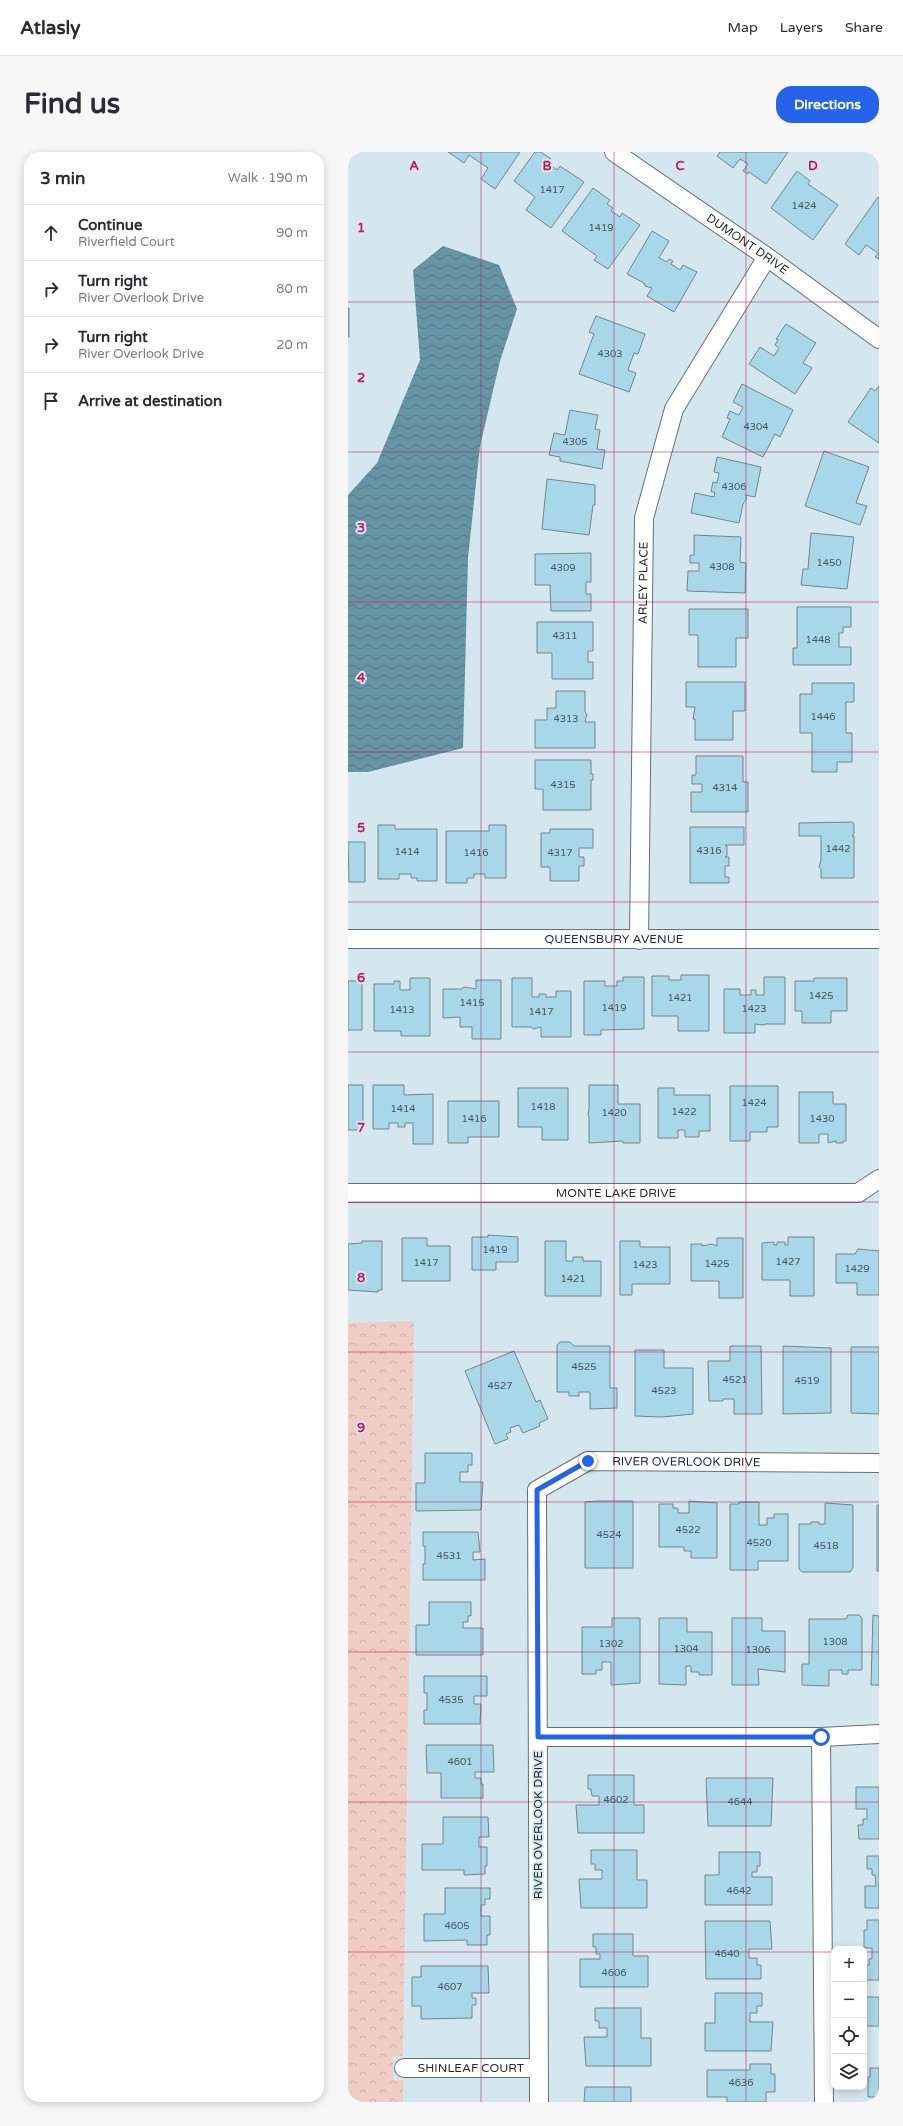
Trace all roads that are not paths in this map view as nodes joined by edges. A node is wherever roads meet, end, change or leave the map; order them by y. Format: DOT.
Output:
graph roads {
  1 [pos="614,152"];
  2 [pos="767,257"];
  3 [pos="879,339"];
  4 [pos="348,939"];
  5 [pos="879,939"];
  6 [pos="639,940"];
  7 [pos="879,1179"];
  8 [pos="348,1193"];
  9 [pos="879,1463"];
  10 [pos="879,1734"];
  11 [pos="538,1737"];
  12 [pos="821,1737"];
  13 [pos="404,2068"];
  14 [pos="538,2068"];
  15 [pos="539,2102"];
  16 [pos="824,2102"];
  1 -- 2 [label="street, DUMONT DRIVE"];
  2 -- 3 [label="street, DUMONT DRIVE"];
  2 -- 6 [label="street, ARLEY PLACE"];
  4 -- 6 [label="street, QUEENSBURY AVENUE"];
  5 -- 6 [label="street, QUEENSBURY AVENUE"];
  7 -- 8 [label="street, MONTE LAKE DRIVE"];
  9 -- 11 [label="street, RIVER OVERLOOK DRIVE"];
  10 -- 12 [label="street"];
  11 -- 12 [label="street"];
  11 -- 14 [label="street, RIVER OVERLOOK DRIVE"];
  12 -- 16 [label="street"];
  13 -- 14 [label="street, SHINLEAF COURT"];
  14 -- 15 [label="street, RIVER OVERLOOK DRIVE"];
}
